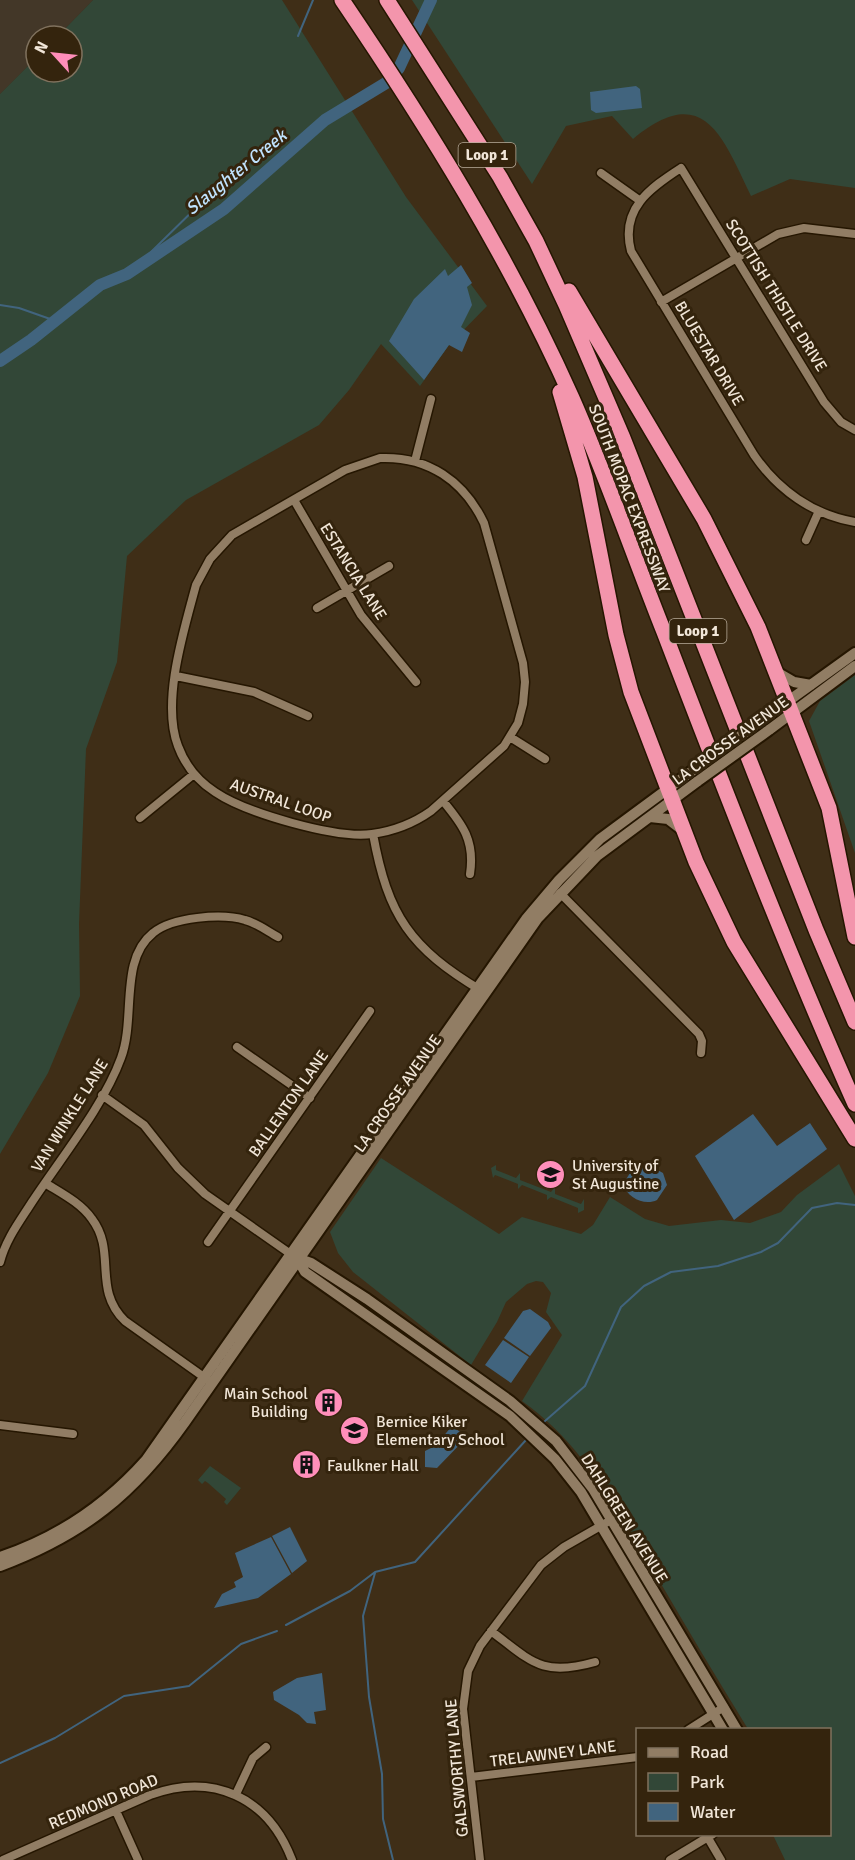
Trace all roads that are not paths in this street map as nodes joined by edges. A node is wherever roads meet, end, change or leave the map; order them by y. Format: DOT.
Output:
graph roads {
  1 [pos="342,0"];
  2 [pos="387,0"];
  3 [pos="601,173"];
  4 [pos="639,200"];
  5 [pos="855,234"];
  6 [pos="536,241"];
  7 [pos="736,257"];
  8 [pos="662,302"];
  9 [pos="545,344"];
  10 [pos="431,399"];
  11 [pos="855,430"];
  12 [pos="415,460"];
  13 [pos="294,500"];
  14 [pos="819,511"];
  15 [pos="855,522"];
  16 [pos="806,540"];
  17 [pos="389,566"];
  18 [pos="347,591"];
  19 [pos="317,608"];
  20 [pos="855,653"];
  21 [pos="855,666"];
  22 [pos="774,669"];
  23 [pos="176,676"];
  24 [pos="416,682"];
  25 [pos="811,685"];
  26 [pos="789,708"];
  27 [pos="308,716"];
  28 [pos="510,737"];
  29 [pos="545,759"];
  30 [pos="194,774"];
  31 [pos="695,776"];
  32 [pos="671,794"];
  33 [pos="442,801"];
  34 [pos="650,817"];
  35 [pos="140,818"];
  36 [pos="373,834"];
  37 [pos="687,837"];
  38 [pos="470,874"];
  39 [pos="560,893"];
  40 [pos="278,937"];
  41 [pos="855,937"];
  42 [pos="481,990"];
  43 [pos="370,1011"];
  44 [pos="855,1022"];
  45 [pos="237,1047"];
  46 [pos="701,1053"];
  47 [pos="102,1095"];
  48 [pos="310,1098"];
  49 [pos="855,1104"];
  50 [pos="855,1139"];
  51 [pos="45,1183"];
  52 [pos="230,1212"];
  53 [pos="208,1242"];
  54 [pos="295,1257"];
  55 [pos="0,1262"];
  56 [pos="208,1380"];
  57 [pos="0,1425"];
  58 [pos="73,1434"];
  59 [pos="116,1496"];
  60 [pos="611,1520"];
  61 [pos="600,1526"];
  62 [pos="0,1557"];
  63 [pos="0,1566"];
  64 [pos="491,1631"];
  65 [pos="595,1662"];
  66 [pos="724,1707"];
  67 [pos="714,1714"];
  68 [pos="691,1728"];
  69 [pos="722,1728"];
  70 [pos="736,1728"];
  71 [pos="266,1747"];
  72 [pos="636,1757"];
  73 [pos="471,1777"];
  74 [pos="236,1794"];
  75 [pos="116,1811"];
  76 [pos="710,1836"];
  77 [pos="3,1860"];
  78 [pos="138,1860"];
  79 [pos="292,1860"];
  80 [pos="480,1860"];
  81 [pos="670,1860"];
  82 [pos="721,1860"];
  1 -- 9 [label="highway, SOUTH MOPAC EXPRESSWAY / Loop 1"];
  2 -- 6 [label="highway, SOUTH MOPAC EXPRESSWAY / Loop 1"];
  3 -- 4 [label="street"];
  4 -- 7 [label="street, SCOTTISH THISTLE DRIVE"];
  4 -- 8 [label="street, BLUESTAR DRIVE"];
  5 -- 7 [label="street"];
  6 -- 22 [label="highway"];
  6 -- 44 [label="highway, SOUTH MOPAC EXPRESSWAY / Loop 1"];
  7 -- 8 [label="street"];
  7 -- 11 [label="street, SCOTTISH THISTLE DRIVE"];
  8 -- 14 [label="street, BLUESTAR DRIVE"];
  9 -- 32 [label="highway"];
  9 -- 49 [label="highway, SOUTH MOPAC EXPRESSWAY / Loop 1"];
  10 -- 12 [label="street"];
  12 -- 13 [label="street, AUSTRAL LOOP"];
  12 -- 28 [label="street, AUSTRAL LOOP"];
  13 -- 18 [label="street, ESTANCIA LANE"];
  13 -- 23 [label="street, AUSTRAL LOOP"];
  14 -- 15 [label="street, BLUESTAR DRIVE"];
  14 -- 16 [label="street"];
  17 -- 18 [label="street"];
  18 -- 19 [label="street"];
  18 -- 24 [label="street, ESTANCIA LANE"];
  20 -- 25 [label="street"];
  21 -- 26 [label="street, LA CROSSE AVENUE"];
  22 -- 25 [label="street"];
  22 -- 26 [label="highway"];
  23 -- 27 [label="street"];
  23 -- 30 [label="street, AUSTRAL LOOP"];
  25 -- 26 [label="street"];
  26 -- 31 [label="street, LA CROSSE AVENUE, bridge"];
  26 -- 31 [label="street, LA CROSSE AVENUE, bridge"];
  26 -- 41 [label="highway"];
  28 -- 29 [label="street"];
  28 -- 33 [label="street, AUSTRAL LOOP"];
  30 -- 35 [label="street"];
  30 -- 36 [label="street, AUSTRAL LOOP"];
  31 -- 32 [label="street, LA CROSSE AVENUE"];
  32 -- 34 [label="street, LA CROSSE AVENUE"];
  32 -- 37 [label="highway"];
  32 -- 42 [label="street, LA CROSSE AVENUE"];
  33 -- 36 [label="street, AUSTRAL LOOP"];
  33 -- 38 [label="street"];
  34 -- 37 [label="street"];
  34 -- 39 [label="street, LA CROSSE AVENUE"];
  36 -- 42 [label="street"];
  37 -- 50 [label="highway"];
  39 -- 42 [label="street, LA CROSSE AVENUE"];
  39 -- 46 [label="street"];
  40 -- 47 [label="street, VAN WINKLE LANE"];
  42 -- 54 [label="street, LA CROSSE AVENUE"];
  43 -- 48 [label="street, BALLENTON LANE"];
  45 -- 48 [label="street"];
  47 -- 51 [label="street, VAN WINKLE LANE"];
  47 -- 52 [label="street, DAHLGREEN AVENUE"];
  48 -- 52 [label="street, BALLENTON LANE"];
  51 -- 55 [label="street, VAN WINKLE LANE"];
  51 -- 56 [label="street"];
  52 -- 53 [label="street, BALLENTON LANE"];
  52 -- 54 [label="street, DAHLGREEN AVENUE"];
  54 -- 56 [label="street, LA CROSSE AVENUE"];
  54 -- 60 [label="street, DAHLGREEN AVENUE"];
  54 -- 61 [label="street, DAHLGREEN AVENUE"];
  56 -- 59 [label="street, LA CROSSE AVENUE"];
  57 -- 58 [label="street"];
  59 -- 62 [label="street, LA CROSSE AVENUE"];
  59 -- 63 [label="street, LA CROSSE AVENUE"];
  60 -- 61 [label="street, GALSWORTHY LANE"];
  60 -- 66 [label="street, DAHLGREEN AVENUE"];
  61 -- 64 [label="street, GALSWORTHY LANE"];
  61 -- 67 [label="street, DAHLGREEN AVENUE"];
  64 -- 65 [label="street"];
  64 -- 73 [label="street, GALSWORTHY LANE"];
  66 -- 67 [label="street"];
  66 -- 70 [label="street, DAHLGREEN AVENUE"];
  67 -- 68 [label="street"];
  67 -- 69 [label="street, DAHLGREEN AVENUE"];
  71 -- 74 [label="street"];
  72 -- 73 [label="street, TRELAWNEY LANE"];
  73 -- 80 [label="street, GALSWORTHY LANE"];
  74 -- 75 [label="street, REDMOND ROAD"];
  74 -- 79 [label="street, REDMOND ROAD"];
  75 -- 77 [label="street, REDMOND ROAD"];
  75 -- 78 [label="street"];
  76 -- 81 [label="street"];
  76 -- 82 [label="street"];
}
